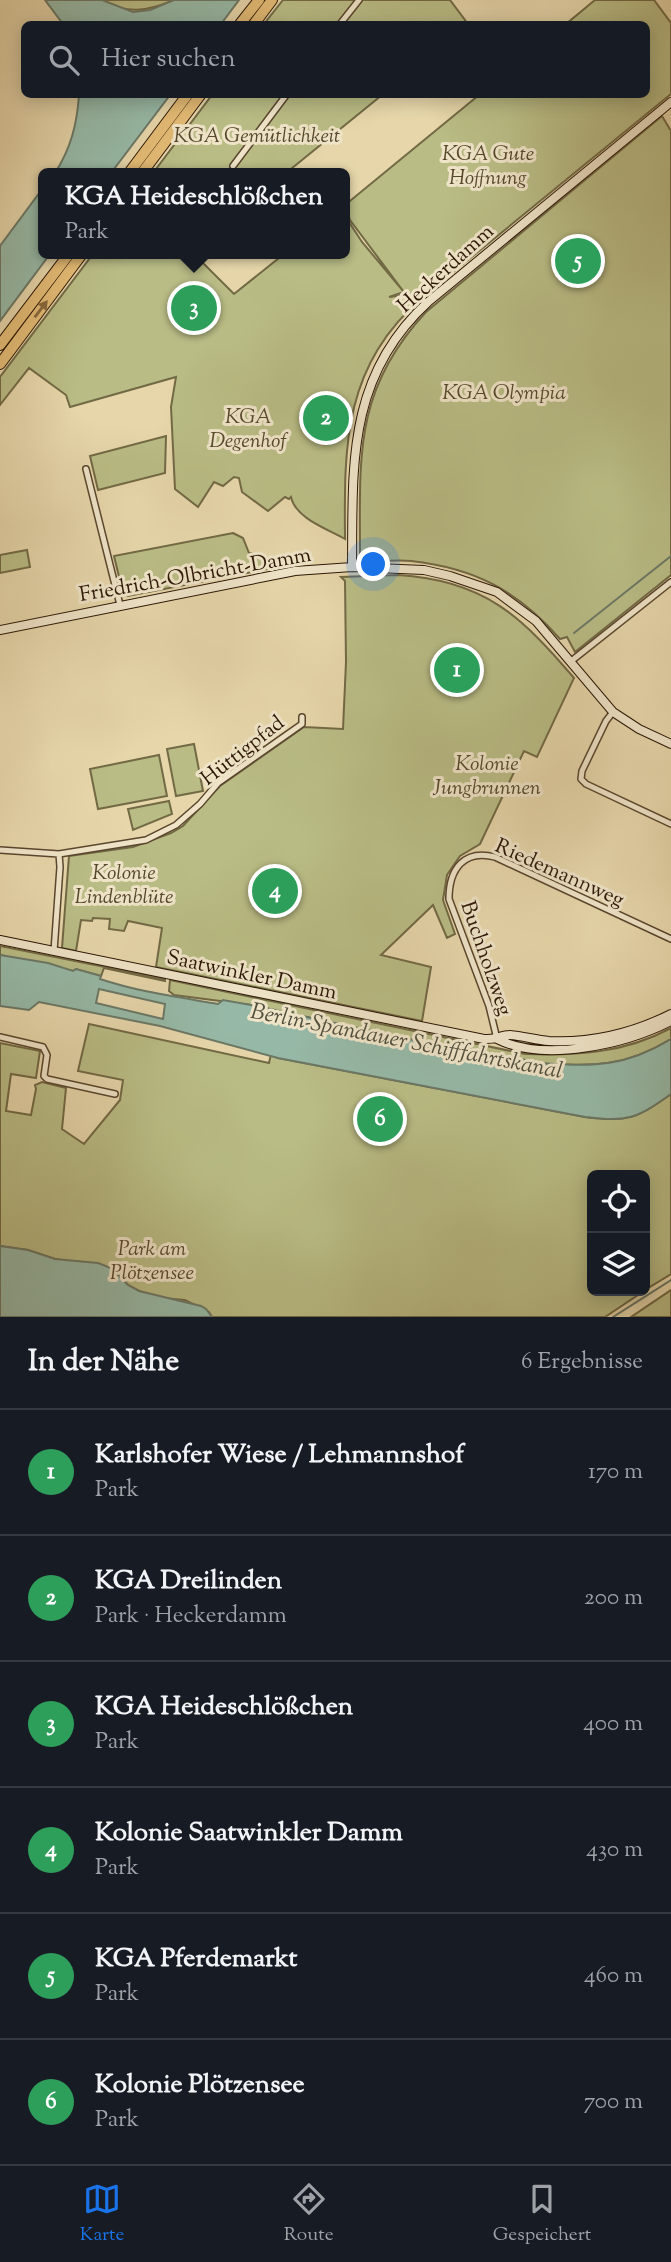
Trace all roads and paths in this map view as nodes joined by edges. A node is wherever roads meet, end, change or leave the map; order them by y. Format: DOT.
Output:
graph roads {
  1 [pos="259,0"];
  2 [pos="272,0"];
  3 [pos="359,0"];
  4 [pos="242,21"];
  5 [pos="256,21"];
  6 [pos="342,21"];
  7 [pos="185,98"];
  8 [pos="198,98"];
  9 [pos="284,98"];
  10 [pos="671,102"];
  11 [pos="233,166"];
  12 [pos="133,168"];
  13 [pos="146,168"];
  14 [pos="65,259"];
  15 [pos="78,259"];
  16 [pos="0,345"];
  17 [pos="0,364"];
  18 [pos="86,469"];
  19 [pos="352,568"];
  20 [pos="671,582"];
  21 [pos="120,605"];
  22 [pos="0,629"];
  23 [pos="570,662"];
  24 [pos="613,712"];
  25 [pos="302,717"];
  26 [pos="671,744"];
  27 [pos="671,824"];
  28 [pos="0,850"];
  29 [pos="59,854"];
  30 [pos="474,855"];
  31 [pos="671,939"];
  32 [pos="0,940"];
  33 [pos="54,951"];
  34 [pos="671,1014"];
  35 [pos="671,1021"];
  36 [pos="0,1037"];
  37 [pos="498,1039"];
  38 [pos="115,1094"];
  1 -- 4 [label="highway"];
  2 -- 5 [label="highway"];
  3 -- 6 [label="street"];
  7 -- 12 [label="highway"];
  8 -- 13 [label="highway"];
  9 -- 11 [label="street"];
  10 -- 19 [label="street, Heckerdamm"];
  14 -- 16 [label="highway"];
  17 -- 15 [label="highway, one-way"];
  18 -- 21 [label="street"];
  19 -- 21 [label="street, Friedrich-Olbricht-Damm"];
  19 -- 23 [label="street, Friedrich-Olbricht-Damm"];
  20 -- 23 [label="street"];
  21 -- 22 [label="street, Friedrich-Olbricht-Damm"];
  23 -- 24 [label="street, Friedrich-Olbricht-Damm"];
  24 -- 26 [label="street, Friedrich-Olbricht-Damm"];
  24 -- 27 [label="street"];
  25 -- 29 [label="street, Hüttigpfad"];
  28 -- 29 [label="street, Hüttigpfad"];
  29 -- 33 [label="street"];
  30 -- 31 [label="street, Riedemannweg"];
  30 -- 37 [label="street, Buchholzweg"];
  32 -- 33 [label="street, Saatwinkler Damm"];
  33 -- 37 [label="street, Saatwinkler Damm"];
  34 -- 37 [label="street, Saatwinkler Damm"];
  35 -- 37 [label="street, Saatwinkler Damm"];
  36 -- 38 [label="street"];
}
